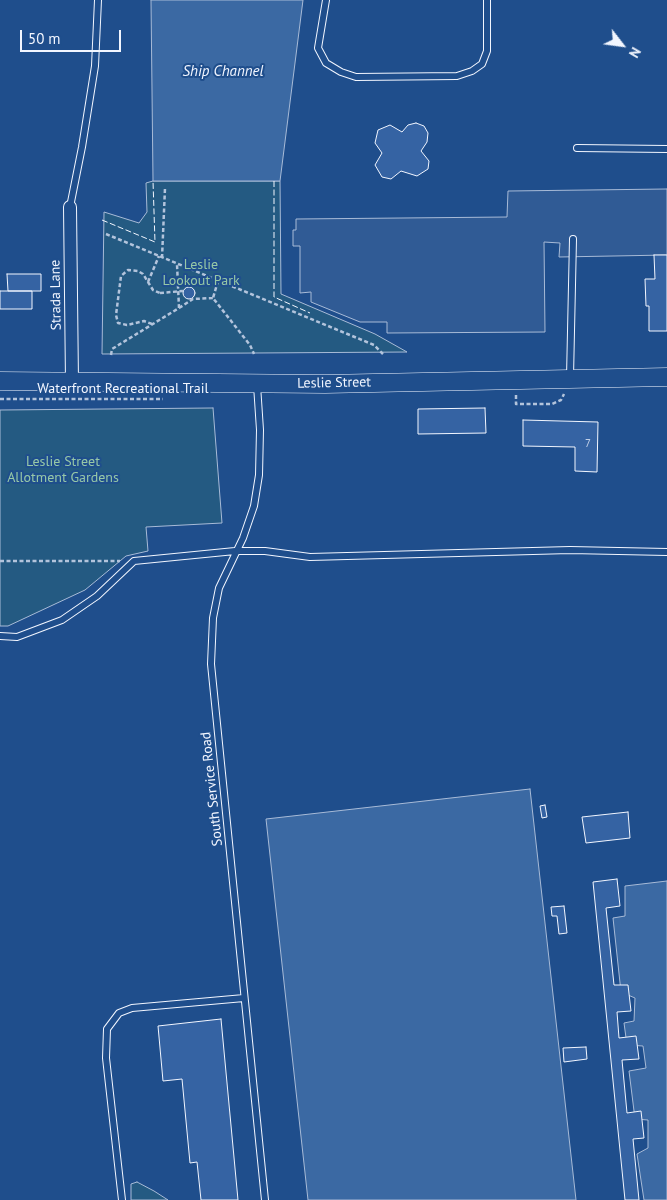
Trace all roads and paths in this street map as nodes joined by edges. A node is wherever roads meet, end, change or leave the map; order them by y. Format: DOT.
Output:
graph roads {
  1 [pos="98,0"];
  2 [pos="326,0"];
  3 [pos="487,0"];
  4 [pos="577,148"];
  5 [pos="667,148"];
  6 [pos="165,188"];
  7 [pos="70,207"];
  8 [pos="106,234"];
  9 [pos="573,238"];
  10 [pos="161,257"];
  11 [pos="177,264"];
  12 [pos="218,281"];
  13 [pos="148,282"];
  14 [pos="184,291"];
  15 [pos="213,298"];
  16 [pos="179,308"];
  17 [pos="152,324"];
  18 [pos="254,354"];
  19 [pos="383,354"];
  20 [pos="111,355"];
  21 [pos="667,377"];
  22 [pos="0,381"];
  23 [pos="72,382"];
  24 [pos="257,384"];
  25 [pos="567,386"];
  26 [pos="516,394"];
  27 [pos="0,399"];
  28 [pos="167,399"];
  29 [pos="236,551"];
  30 [pos="667,552"];
  31 [pos="0,561"];
  32 [pos="134,561"];
  33 [pos="0,636"];
  34 [pos="244,998"];
  35 [pos="122,1200"];
  36 [pos="265,1200"];
  1 -- 7 [label="lane"];
  2 -- 3 [label="lane"];
  4 -- 5 [label="lane"];
  6 -- 10 [label="path"];
  7 -- 23 [label="street, Strada Lane"];
  8 -- 10 [label="path"];
  9 -- 25 [label="lane"];
  10 -- 11 [label="path"];
  10 -- 13 [label="path"];
  11 -- 12 [label="path"];
  11 -- 16 [label="path"];
  12 -- 15 [label="path"];
  12 -- 19 [label="path"];
  13 -- 14 [label="path, bridge"];
  13 -- 17 [label="path"];
  15 -- 16 [label="path"];
  15 -- 18 [label="path"];
  16 -- 17 [label="path"];
  17 -- 20 [label="path"];
  21 -- 25 [label="street, Leslie Street"];
  22 -- 23 [label="street, Leslie Street"];
  23 -- 24 [label="street, Leslie Street"];
  24 -- 25 [label="street, Leslie Street"];
  24 -- 29 [label="lane, South Service Road"];
  25 -- 26 [label="path"];
  27 -- 28 [label="path, Waterfront Recreational Trail"];
  29 -- 30 [label="lane"];
  29 -- 32 [label="lane"];
  29 -- 34 [label="lane, South Service Road"];
  31 -- 32 [label="path"];
  32 -- 33 [label="lane"];
  34 -- 35 [label="lane"];
  34 -- 36 [label="lane, South Service Road"];
}
